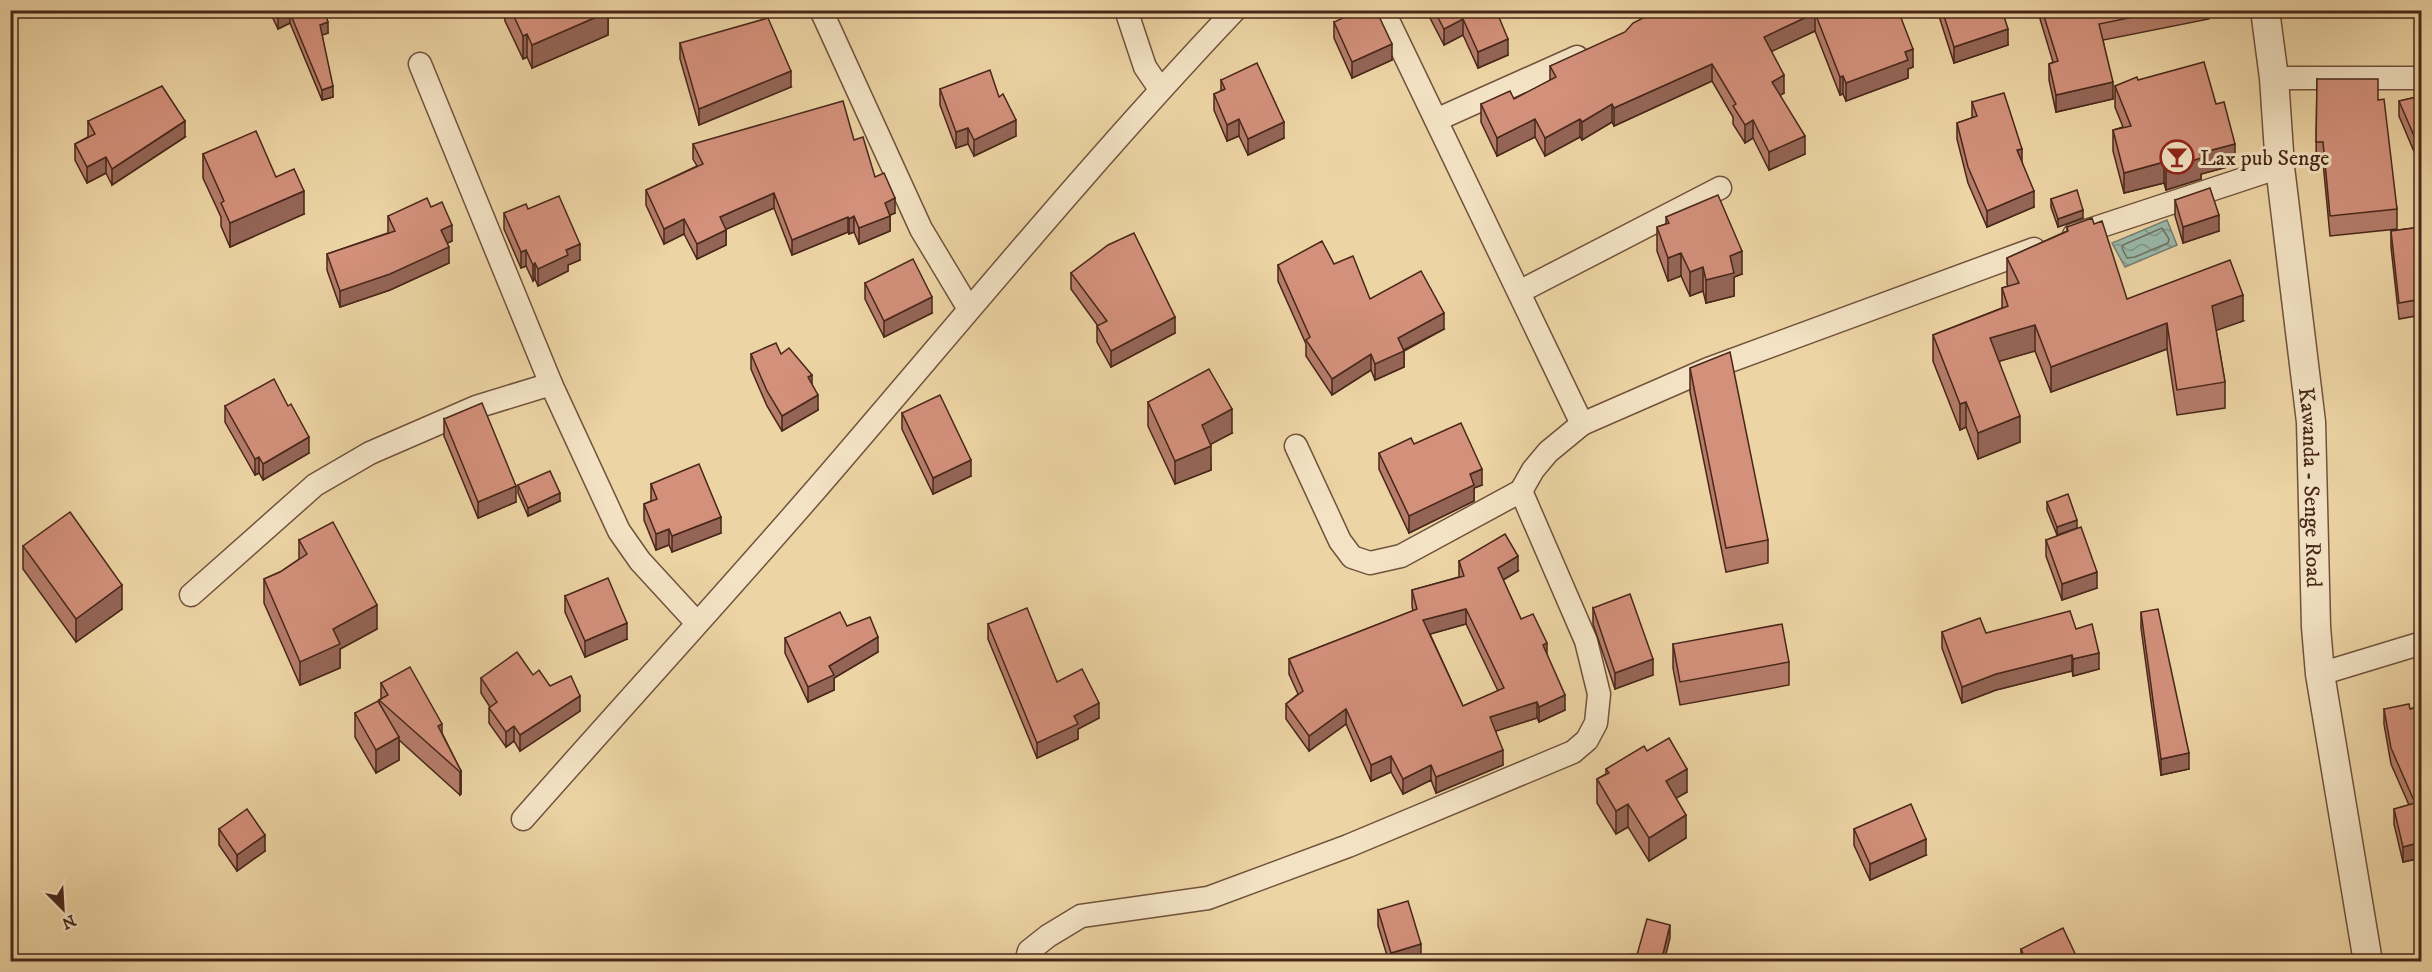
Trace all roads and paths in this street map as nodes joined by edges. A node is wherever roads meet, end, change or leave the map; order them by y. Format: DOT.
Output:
graph roads {
  1 [pos="821,10"];
  2 [pos="1126,10"];
  3 [pos="1235,10"];
  4 [pos="1383,10"];
  5 [pos="2265,10"];
  6 [pos="1598,48"];
  7 [pos="420,64"];
  8 [pos="2274,78"];
  9 [pos="2421,78"];
  10 [pos="1160,89"];
  11 [pos="1436,120"];
  12 [pos="2280,167"];
  13 [pos="1720,188"];
  14 [pos="1519,292"];
  15 [pos="969,309"];
  16 [pos="551,384"];
  17 [pos="1582,424"];
  18 [pos="1296,446"];
  19 [pos="1521,490"];
  20 [pos="191,595"];
  21 [pos="697,623"];
  22 [pos="2421,643"];
  23 [pos="2320,674"];
  24 [pos="523,819"];
  25 [pos="1026,962"];
  26 [pos="2368,962"];
  1 -- 15 [label="street"];
  2 -- 10 [label="street"];
  3 -- 10 [label="street"];
  4 -- 11 [label="street"];
  5 -- 8 [label="street, Kawanda - Senge Road"];
  6 -- 11 [label="street"];
  7 -- 16 [label="street"];
  8 -- 9 [label="street"];
  8 -- 12 [label="street, Kawanda - Senge Road"];
  10 -- 15 [label="street"];
  11 -- 14 [label="street"];
  12 -- 17 [label="street"];
  12 -- 23 [label="street, Kawanda - Senge Road"];
  13 -- 14 [label="street"];
  14 -- 17 [label="street"];
  15 -- 21 [label="street"];
  16 -- 20 [label="street"];
  16 -- 21 [label="street"];
  17 -- 19 [label="street"];
  18 -- 19 [label="street"];
  19 -- 25 [label="street"];
  21 -- 24 [label="street"];
  22 -- 23 [label="street"];
  23 -- 26 [label="street, Kawanda - Senge Road"];
}
